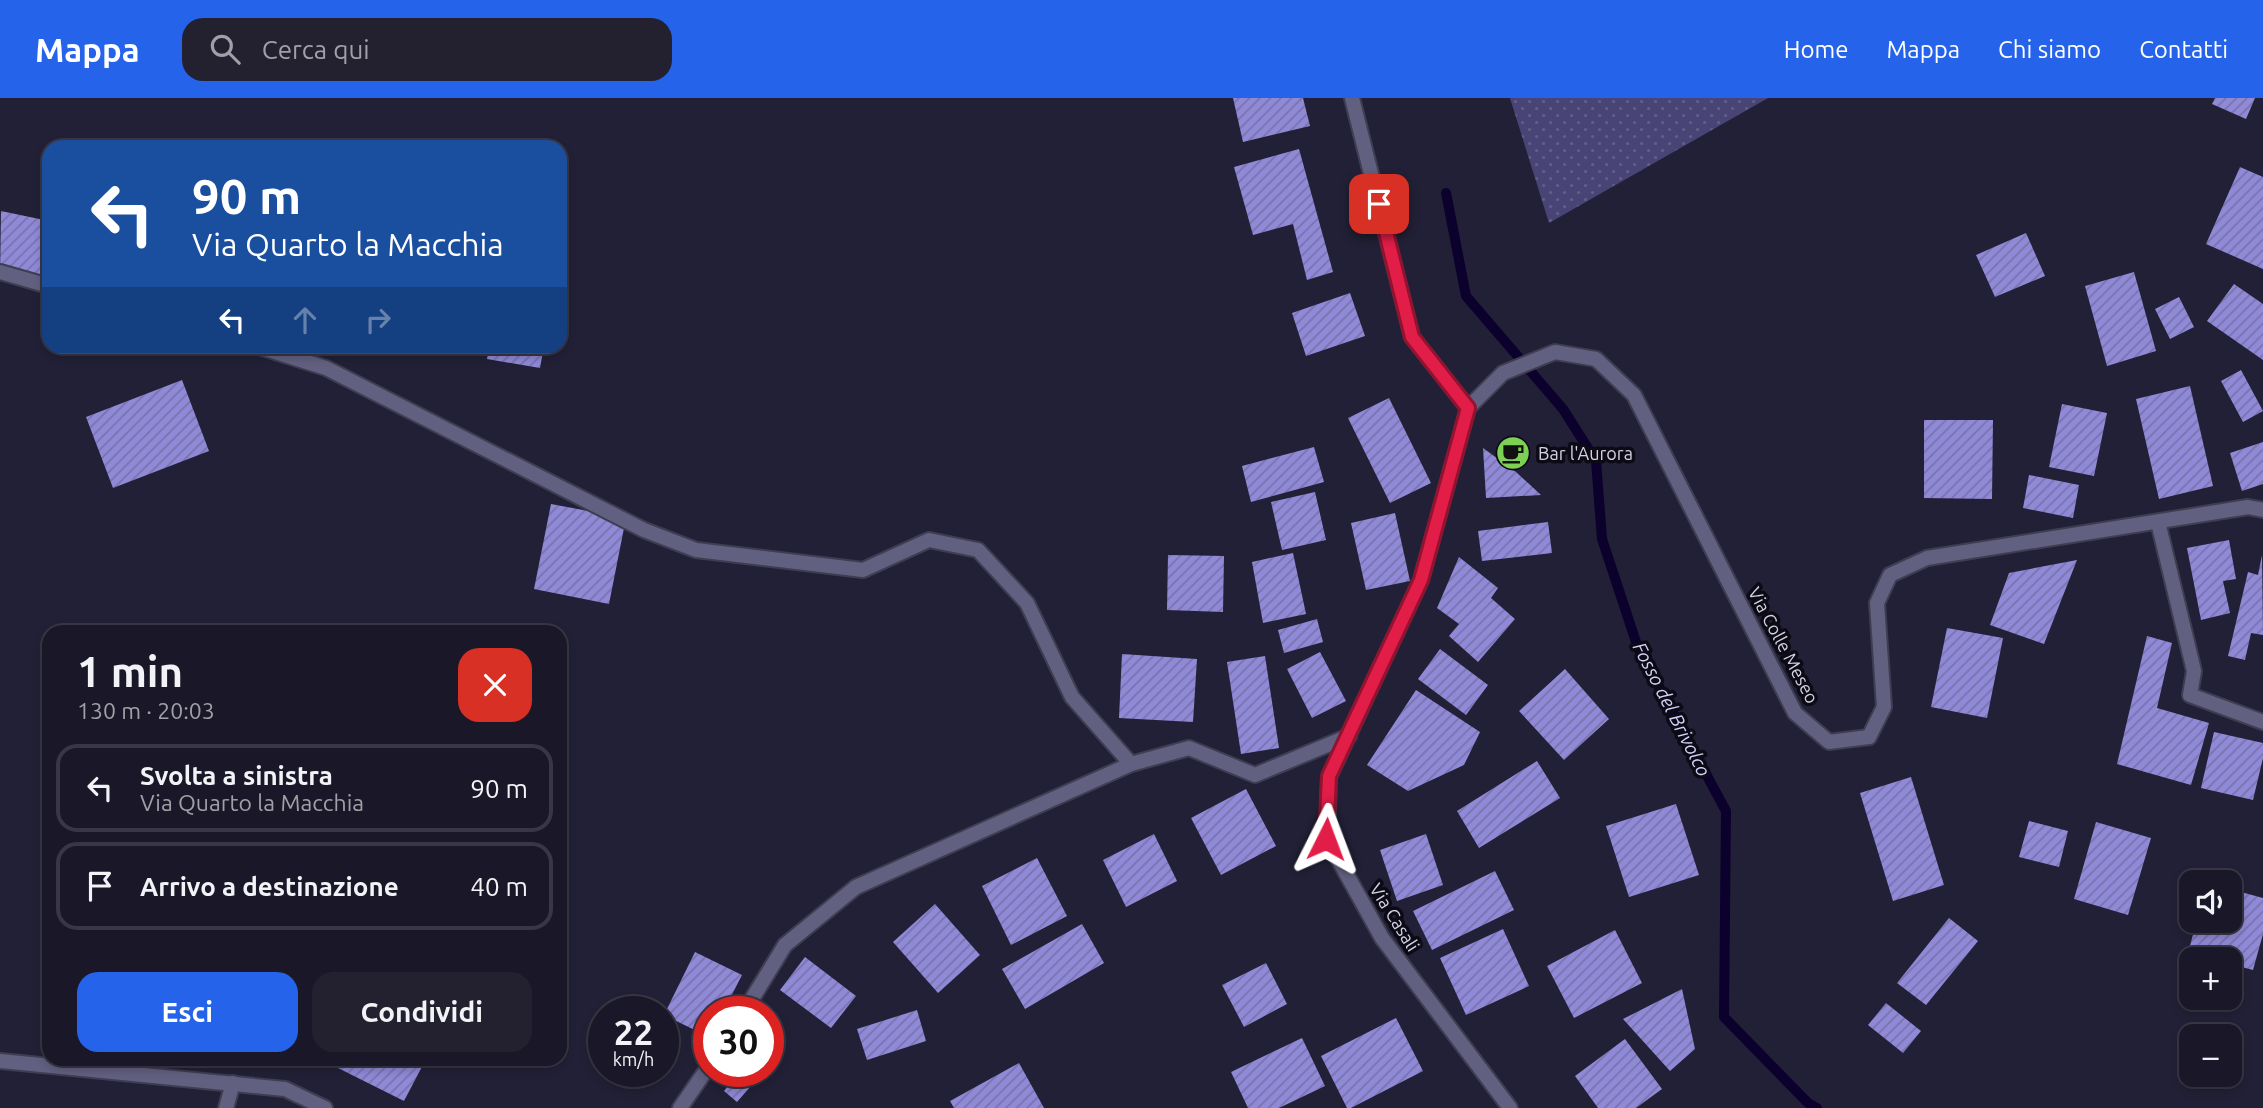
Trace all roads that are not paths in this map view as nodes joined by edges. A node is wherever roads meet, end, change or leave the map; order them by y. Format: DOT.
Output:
graph roads {
  1 [pos="1352,98"];
  2 [pos="0,272"];
  3 [pos="42,284"];
  4 [pos="281,354"];
  5 [pos="1468,408"];
  6 [pos="2263,510"];
  7 [pos="2158,523"];
  8 [pos="2263,722"];
  9 [pos="1349,736"];
  10 [pos="1131,764"];
  11 [pos="754,996"];
  12 [pos="0,1061"];
  13 [pos="42,1065"];
  14 [pos="53,1066"];
  15 [pos="233,1083"];
  16 [pos="694,1087"];
  17 [pos="226,1108"];
  18 [pos="325,1108"];
  19 [pos="680,1108"];
  20 [pos="1510,1108"];
  1 -- 5 [label="street"];
  2 -- 3 [label="street"];
  4 -- 10 [label="street"];
  5 -- 7 [label="street, Via Colle Meseo"];
  5 -- 9 [label="street, Via Casali"];
  6 -- 7 [label="street, Via Colle Meseo"];
  7 -- 8 [label="street"];
  9 -- 10 [label="street"];
  9 -- 20 [label="street, Via Casali"];
  10 -- 11 [label="street"];
  12 -- 13 [label="street"];
  14 -- 15 [label="street"];
  15 -- 17 [label="street"];
  15 -- 18 [label="street"];
  16 -- 19 [label="street"];
}
